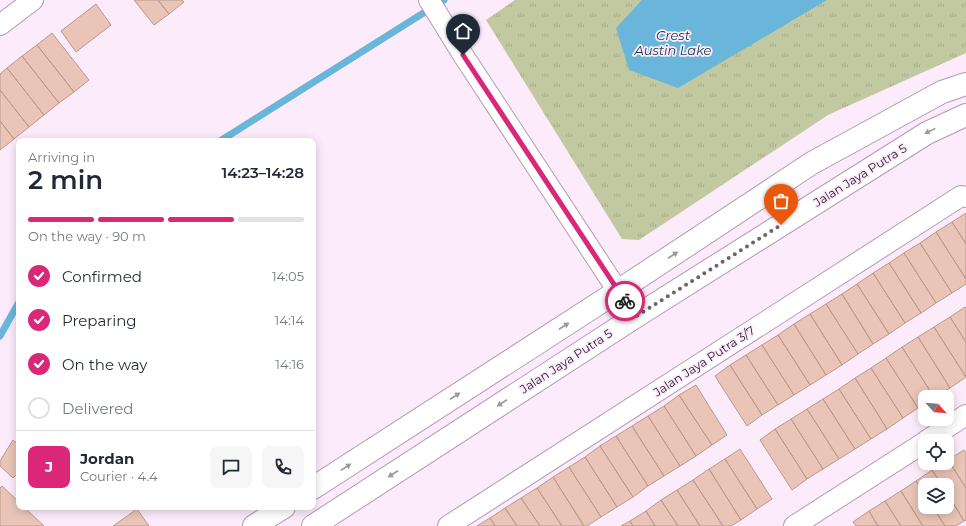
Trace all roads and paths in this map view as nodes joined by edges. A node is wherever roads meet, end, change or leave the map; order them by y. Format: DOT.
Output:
graph roads {
  1 [pos="33,0"];
  2 [pos="429,0"];
  3 [pos="0,25"];
  4 [pos="966,84"];
  5 [pos="966,115"];
  6 [pos="964,196"];
  7 [pos="618,291"];
  8 [pos="635,317"];
  9 [pos="966,416"];
  10 [pos="937,434"];
  11 [pos="918,446"];
  12 [pos="316,486"];
  13 [pos="279,510"];
  14 [pos="254,526"];
  15 [pos="313,526"];
  16 [pos="448,526"];
  17 [pos="794,526"];
  1 -- 3 [label="street"];
  2 -- 7 [label="street"];
  7 -- 4 [label="street, one-way"];
  5 -- 8 [label="street, Jalan Jaya Putra 5, one-way"];
  6 -- 16 [label="street, Jalan Jaya Putra 3/7"];
  7 -- 8 [label="street"];
  12 -- 7 [label="street, one-way"];
  8 -- 15 [label="street, Jalan Jaya Putra 5, one-way"];
  9 -- 10 [label="street"];
  11 -- 17 [label="street"];
  13 -- 14 [label="street"];
}
